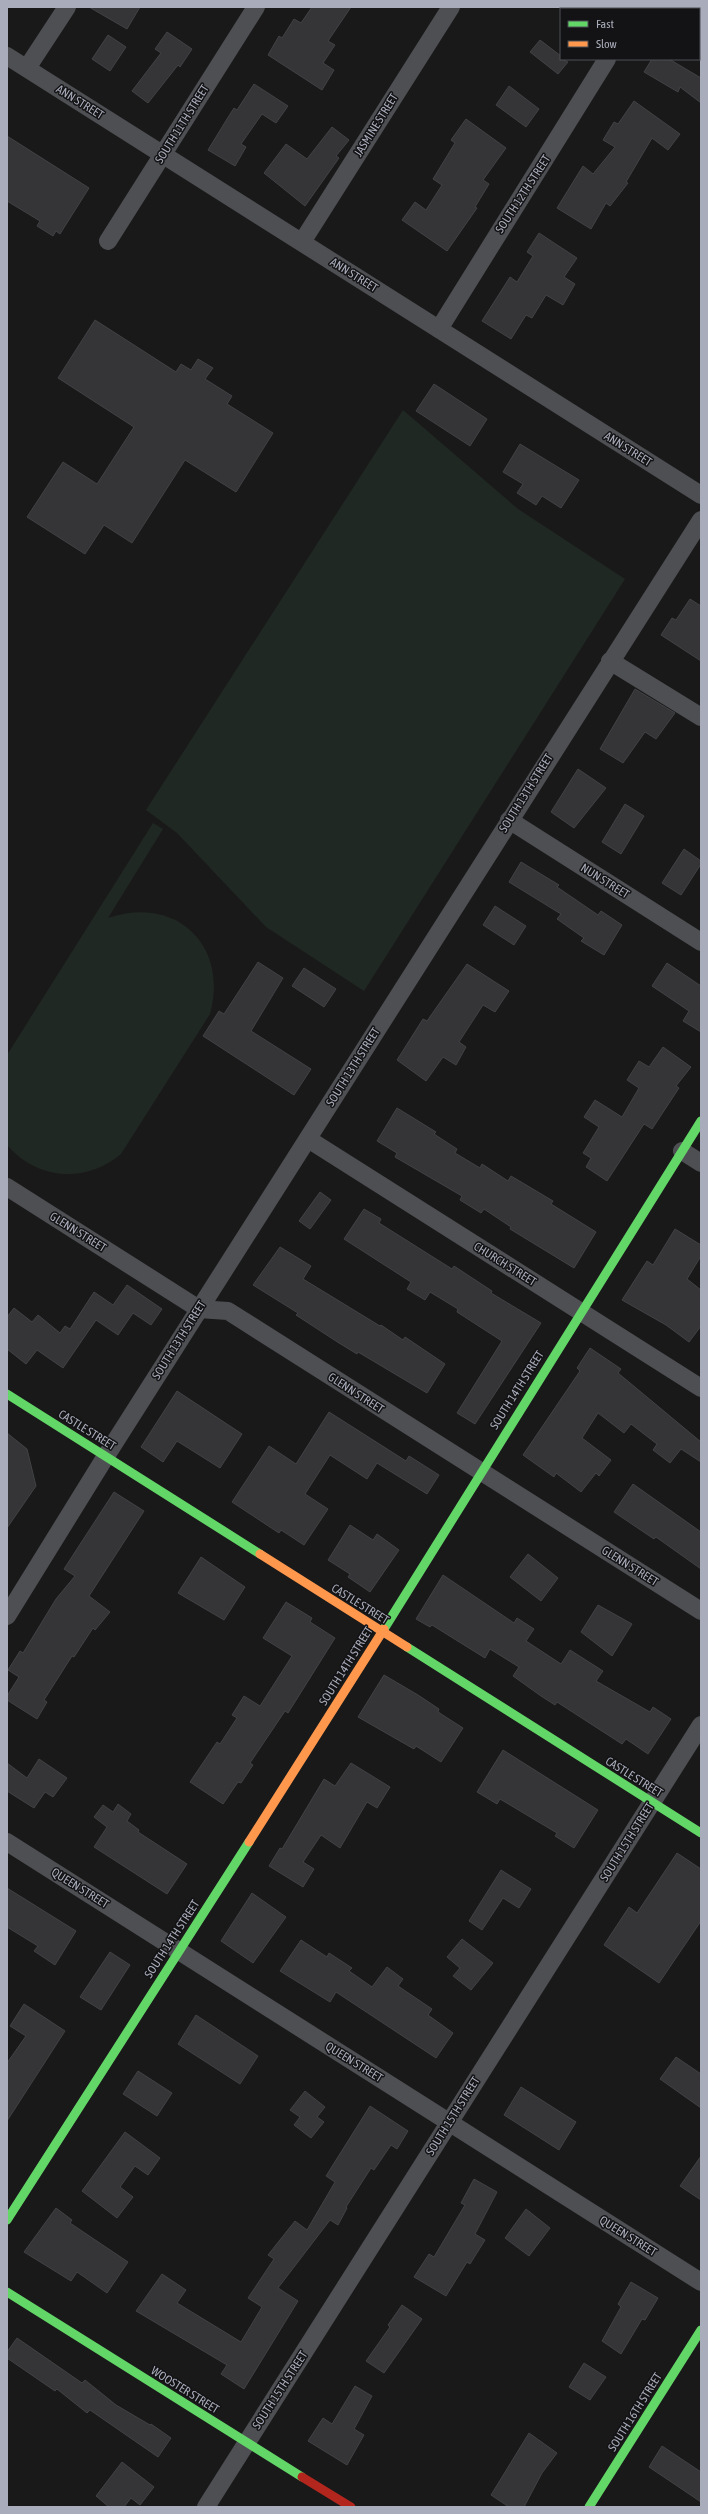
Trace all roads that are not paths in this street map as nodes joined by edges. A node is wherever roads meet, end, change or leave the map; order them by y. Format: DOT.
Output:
graph roads {
  1 [pos="66,7"];
  2 [pos="256,7"];
  3 [pos="451,7"];
  4 [pos="7,56"];
  5 [pos="606,60"];
  6 [pos="27,68"];
  7 [pos="163,154"];
  8 [pos="108,241"];
  9 [pos="302,242"];
  10 [pos="438,329"];
  11 [pos="701,495"];
  12 [pos="701,520"];
  13 [pos="610,661"];
  14 [pos="701,717"];
  15 [pos="509,820"];
  16 [pos="701,942"];
  17 [pos="701,1121"];
  18 [pos="308,1139"];
  19 [pos="682,1151"];
  20 [pos="701,1163"];
  21 [pos="7,1187"];
  22 [pos="199,1309"];
  23 [pos="581,1312"];
  24 [pos="701,1388"];
  25 [pos="7,1394"];
  26 [pos="106,1456"];
  27 [pos="480,1473"];
  28 [pos="701,1611"];
  29 [pos="7,1616"];
  30 [pos="382,1632"];
  31 [pos="701,1725"];
  32 [pos="652,1802"];
  33 [pos="701,1834"];
  34 [pos="7,1842"];
  35 [pos="178,1950"];
  36 [pos="449,2122"];
  37 [pos="7,2220"];
  38 [pos="701,2282"];
  39 [pos="7,2292"];
  40 [pos="701,2330"];
  41 [pos="246,2443"];
  42 [pos="206,2507"];
  43 [pos="351,2507"];
  44 [pos="589,2507"];
  1 -- 6 [label="street"];
  2 -- 7 [label="street, SOUTH 11TH STREET"];
  3 -- 9 [label="street, JASMINE STREET"];
  4 -- 6 [label="street, ANN STREET"];
  5 -- 10 [label="street, SOUTH 12TH STREET"];
  6 -- 7 [label="street, ANN STREET"];
  7 -- 8 [label="street, SOUTH 11TH STREET"];
  7 -- 9 [label="street, ANN STREET"];
  9 -- 10 [label="street, ANN STREET"];
  10 -- 11 [label="street, ANN STREET"];
  12 -- 13 [label="street, SOUTH 13TH STREET"];
  13 -- 14 [label="street"];
  13 -- 15 [label="street, SOUTH 13TH STREET"];
  15 -- 16 [label="street, NUN STREET"];
  15 -- 18 [label="street, SOUTH 13TH STREET"];
  17 -- 19 [label="street, SOUTH 14TH STREET"];
  18 -- 22 [label="street, SOUTH 13TH STREET"];
  18 -- 23 [label="street, CHURCH STREET"];
  19 -- 20 [label="street"];
  19 -- 23 [label="street, SOUTH 14TH STREET"];
  21 -- 22 [label="street, GLENN STREET"];
  22 -- 26 [label="street, SOUTH 13TH STREET"];
  22 -- 27 [label="street, GLENN STREET"];
  23 -- 24 [label="street, CHURCH STREET"];
  23 -- 27 [label="street, SOUTH 14TH STREET"];
  25 -- 26 [label="street, CASTLE STREET"];
  26 -- 29 [label="street, SOUTH 13TH STREET"];
  26 -- 30 [label="street, CASTLE STREET"];
  27 -- 28 [label="street, GLENN STREET"];
  27 -- 30 [label="street, SOUTH 14TH STREET"];
  30 -- 32 [label="street, CASTLE STREET"];
  30 -- 35 [label="street, SOUTH 14TH STREET"];
  31 -- 32 [label="street, SOUTH 15TH STREET"];
  32 -- 33 [label="street, CASTLE STREET"];
  32 -- 36 [label="street, SOUTH 15TH STREET"];
  34 -- 35 [label="street, QUEEN STREET"];
  35 -- 36 [label="street, QUEEN STREET"];
  35 -- 37 [label="street, SOUTH 14TH STREET"];
  36 -- 38 [label="street, QUEEN STREET"];
  36 -- 41 [label="street, SOUTH 15TH STREET"];
  39 -- 41 [label="street, WOOSTER STREET"];
  40 -- 44 [label="street, SOUTH 16TH STREET"];
  41 -- 42 [label="street, SOUTH 15TH STREET"];
  41 -- 43 [label="street, WOOSTER STREET"];
}
